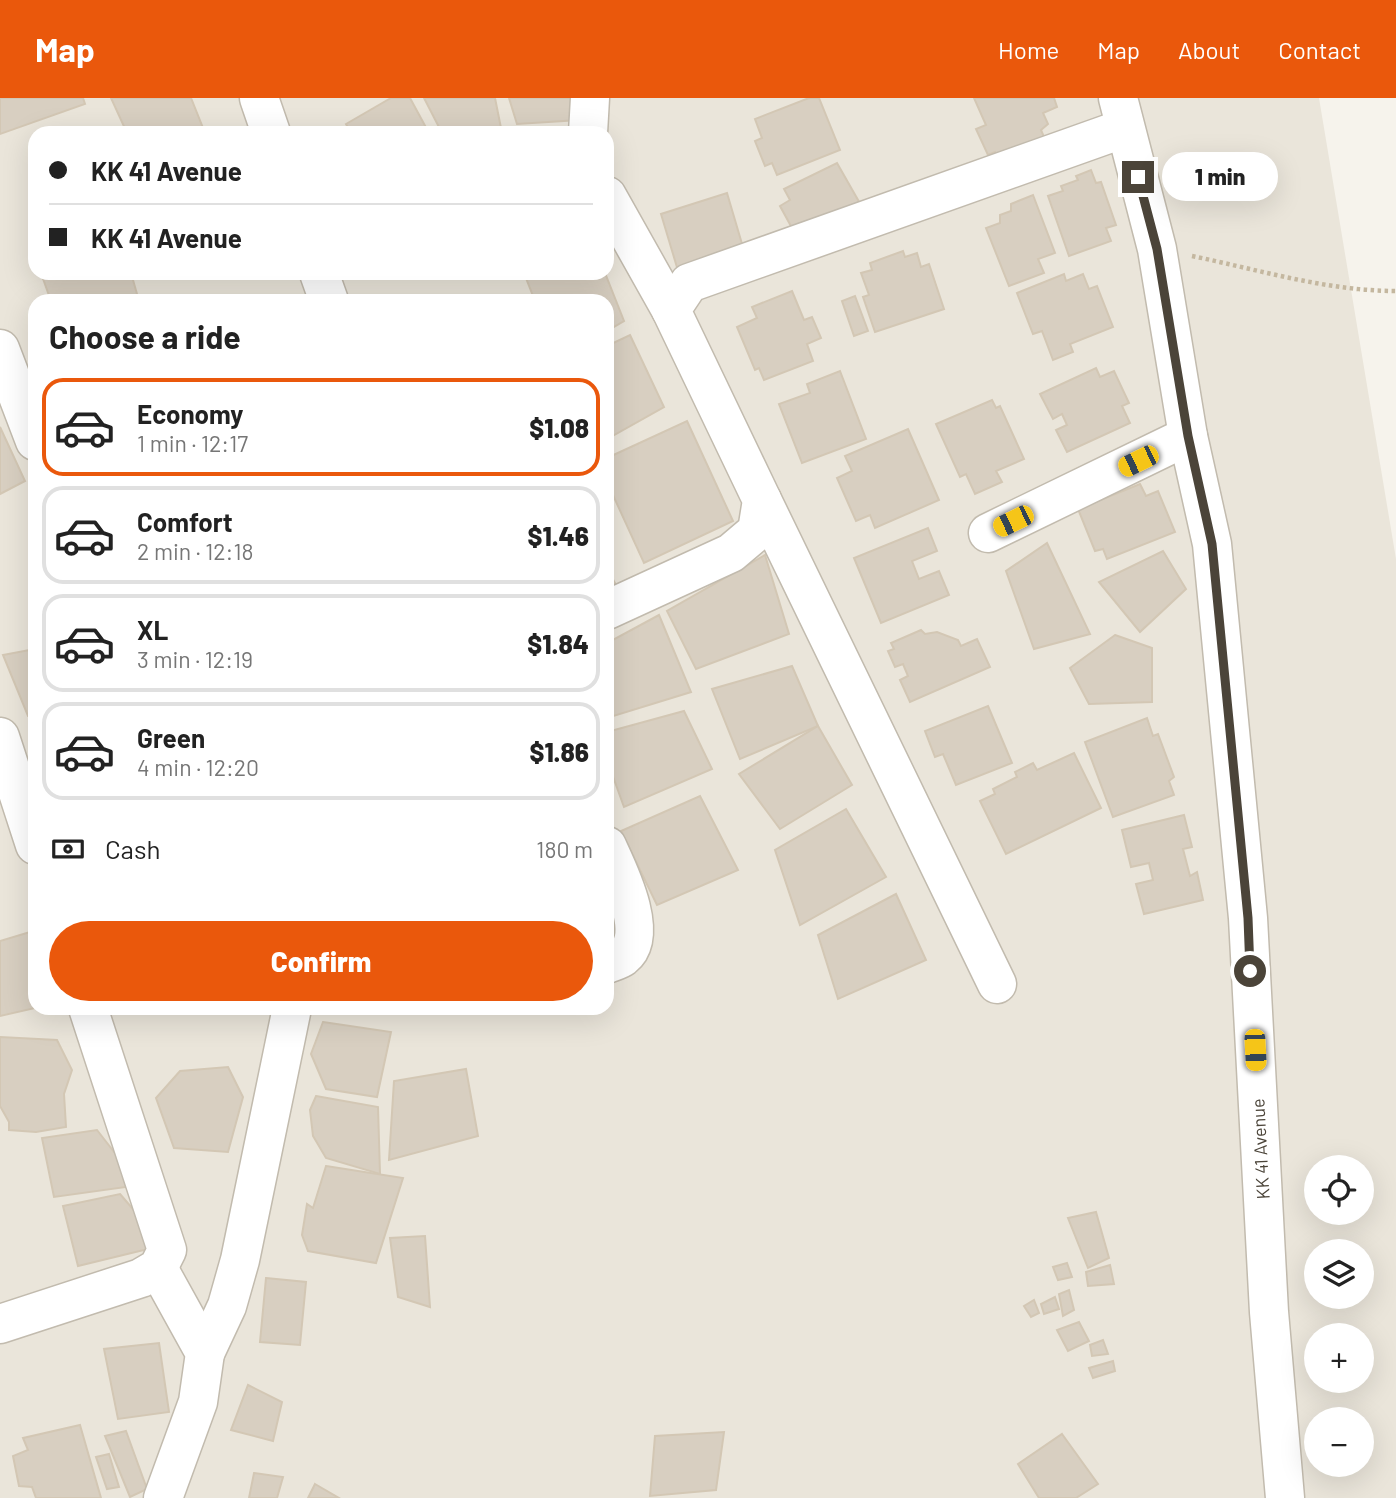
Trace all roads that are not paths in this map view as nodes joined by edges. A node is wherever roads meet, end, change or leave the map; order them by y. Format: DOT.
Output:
graph roads {
  1 [pos="259,98"];
  2 [pos="590,98"];
  3 [pos="1121,113"];
  4 [pos="269,126"];
  5 [pos="588,126"];
  6 [pos="614,208"];
  7 [pos="671,310"];
  8 [pos="0,349"];
  9 [pos="28,423"];
  10 [pos="1188,436"];
  11 [pos="762,500"];
  12 [pos="988,533"];
  13 [pos="614,607"];
  14 [pos="0,737"];
  15 [pos="28,823"];
  16 [pos="614,861"];
  17 [pos="614,961"];
  18 [pos="997,984"];
  19 [pos="90,1015"];
  20 [pos="291,1015"];
  21 [pos="158,1268"];
  22 [pos="0,1324"];
  23 [pos="205,1353"];
  24 [pos="163,1498"];
  25 [pos="1285,1498"];
  1 -- 4 [label="street"];
  2 -- 5 [label="street"];
  3 -- 7 [label="street"];
  3 -- 10 [label="street, KK 41 Avenue"];
  6 -- 7 [label="street"];
  7 -- 11 [label="street"];
  8 -- 9 [label="street"];
  10 -- 12 [label="street"];
  10 -- 25 [label="street, KK 41 Avenue"];
  11 -- 13 [label="street"];
  11 -- 18 [label="street"];
  14 -- 15 [label="street"];
  16 -- 17 [label="street"];
  19 -- 21 [label="street"];
  20 -- 23 [label="street"];
  21 -- 22 [label="street"];
  21 -- 23 [label="street"];
  23 -- 24 [label="street"];
}
